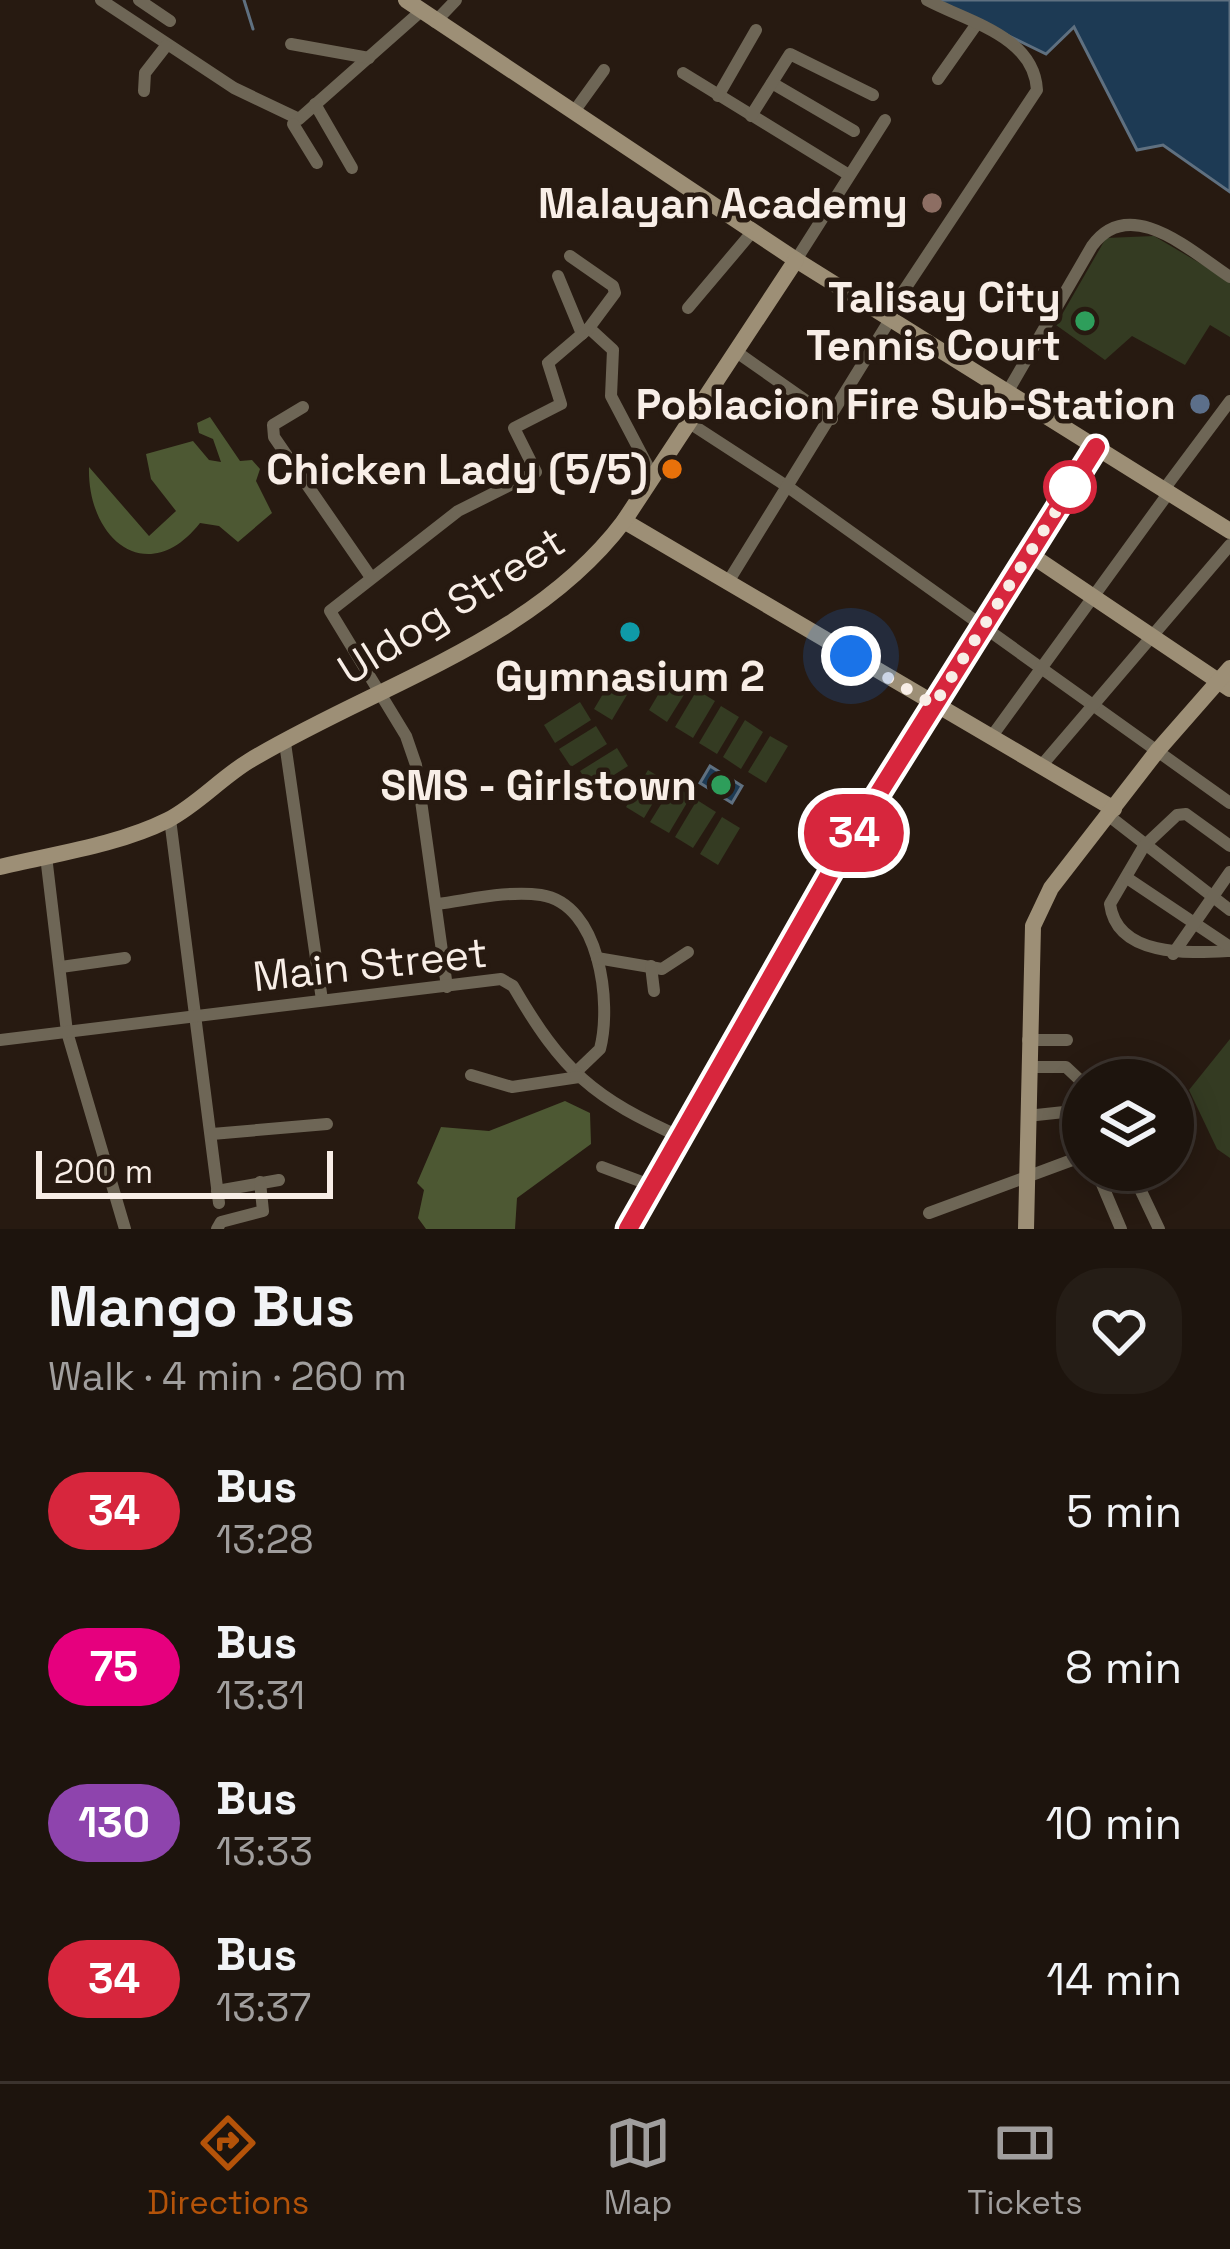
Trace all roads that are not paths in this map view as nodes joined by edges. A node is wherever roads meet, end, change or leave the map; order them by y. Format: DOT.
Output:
graph roads {
  1 [pos="101,0"];
  2 [pos="456,0"];
  3 [pos="927,0"];
  4 [pos="146,2"];
  5 [pos="420,11"];
  6 [pos="170,21"];
  7 [pos="976,25"];
  8 [pos="756,30"];
  9 [pos="291,44"];
  10 [pos="166,46"];
  11 [pos="368,58"];
  12 [pos="604,70"];
  13 [pos="683,73"];
  14 [pos="938,79"];
  15 [pos="772,83"];
  16 [pos="144,91"];
  17 [pos="873,95"];
  18 [pos="718,96"];
  19 [pos="315,104"];
  20 [pos="573,113"];
  21 [pos="752,116"];
  22 [pos="884,120"];
  23 [pos="293,124"];
  24 [pos="854,131"];
  25 [pos="317,163"];
  26 [pos="352,169"];
  27 [pos="848,175"];
  28 [pos="753,231"];
  29 [pos="570,256"];
  30 [pos="796,260"];
  31 [pos="558,276"];
  32 [pos="1230,277"];
  33 [pos="688,308"];
  34 [pos="889,317"];
  35 [pos="585,331"];
  36 [pos="738,353"];
  37 [pos="1008,392"];
  38 [pos="1230,401"];
  39 [pos="303,407"];
  40 [pos="832,418"];
  41 [pos="688,422"];
  42 [pos="1096,447"];
  43 [pos="653,476"];
  44 [pos="788,487"];
  45 [pos="1167,489"];
  46 [pos="624,521"];
  47 [pos="1230,531"];
  48 [pos="1230,545"];
  49 [pos="1028,553"];
  50 [pos="370,576"];
  51 [pos="728,582"];
  52 [pos="1093,596"];
  53 [pos="982,627"];
  54 [pos="1151,634"];
  55 [pos="1042,670"];
  56 [pos="1226,680"];
  57 [pos="382,694"];
  58 [pos="1091,704"];
  59 [pos="934,705"];
  60 [pos="992,736"];
  61 [pos="285,743"];
  62 [pos="1158,750"];
  63 [pos="1042,765"];
  64 [pos="1230,803"];
  65 [pos="1111,812"];
  66 [pos="170,819"];
  67 [pos="1144,846"];
  68 [pos="1230,846"];
  69 [pos="46,856"];
  70 [pos="0,867"];
  71 [pos="1230,872"];
  72 [pos="1127,878"];
  73 [pos="1213,898"];
  74 [pos="437,904"];
  75 [pos="1230,910"];
  76 [pos="1193,927"];
  77 [pos="1230,949"];
  78 [pos="688,952"];
  79 [pos="1173,954"];
  80 [pos="125,958"];
  81 [pos="597,958"];
  82 [pos="651,966"];
  83 [pos="62,967"];
  84 [pos="447,987"];
  85 [pos="654,991"];
  86 [pos="322,1000"];
  87 [pos="197,1016"];
  88 [pos="67,1032"];
  89 [pos="0,1040"];
  90 [pos="1028,1040"];
  91 [pos="1067,1040"];
  92 [pos="1028,1067"];
  93 [pos="1062,1067"];
  94 [pos="471,1075"];
  95 [pos="577,1075"];
  96 [pos="1062,1112"];
  97 [pos="1027,1116"];
  98 [pos="327,1124"];
  99 [pos="212,1134"];
  100 [pos="683,1138"];
  101 [pos="1062,1164"];
  102 [pos="602,1167"];
  103 [pos="1026,1178"];
  104 [pos="279,1180"];
  105 [pos="260,1182"];
  106 [pos="652,1186"];
  107 [pos="1105,1191"];
  108 [pos="1141,1191"];
  109 [pos="929,1213"];
  110 [pos="125,1229"];
  111 [pos="217,1229"];
  112 [pos="628,1229"];
  113 [pos="1026,1229"];
  114 [pos="1121,1229"];
  115 [pos="1159,1229"];
  1 -- 10 [label="street"];
  2 -- 5 [label="street"];
  3 -- 7 [label="street"];
  4 -- 6 [label="street"];
  5 -- 11 [label="street"];
  5 -- 20 [label="street"];
  7 -- 14 [label="street"];
  7 -- 34 [label="street"];
  8 -- 18 [label="street"];
  9 -- 11 [label="street"];
  10 -- 16 [label="street"];
  10 -- 19 [label="street"];
  11 -- 19 [label="street"];
  12 -- 20 [label="street"];
  13 -- 18 [label="street"];
  15 -- 17 [label="street"];
  15 -- 21 [label="street"];
  15 -- 24 [label="street"];
  18 -- 21 [label="street"];
  19 -- 26 [label="street"];
  20 -- 28 [label="street"];
  21 -- 27 [label="street"];
  22 -- 27 [label="street, Uldog Street"];
  23 -- 25 [label="street"];
  27 -- 30 [label="street, Uldog Street"];
  28 -- 30 [label="street"];
  28 -- 33 [label="street"];
  29 -- 35 [label="street"];
  30 -- 34 [label="street"];
  30 -- 36 [label="street, Uldog Street"];
  31 -- 35 [label="street"];
  32 -- 37 [label="street"];
  34 -- 37 [label="street"];
  34 -- 40 [label="street"];
  35 -- 43 [label="street"];
  35 -- 50 [label="street"];
  36 -- 40 [label="street"];
  36 -- 41 [label="street, Uldog Street"];
  37 -- 42 [label="street"];
  38 -- 45 [label="street"];
  39 -- 50 [label="street"];
  40 -- 44 [label="street"];
  41 -- 43 [label="street, Uldog Street"];
  41 -- 44 [label="street"];
  42 -- 45 [label="street"];
  42 -- 49 [label="street"];
  43 -- 46 [label="street, Uldog Street"];
  44 -- 51 [label="street"];
  44 -- 53 [label="street"];
  45 -- 47 [label="street"];
  45 -- 52 [label="street"];
  46 -- 51 [label="street"];
  46 -- 57 [label="street, Uldog Street"];
  48 -- 54 [label="street"];
  49 -- 52 [label="street"];
  49 -- 53 [label="street"];
  50 -- 57 [label="street"];
  51 -- 59 [label="street"];
  52 -- 54 [label="street"];
  52 -- 55 [label="street"];
  53 -- 55 [label="street"];
  53 -- 59 [label="street"];
  54 -- 56 [label="street"];
  54 -- 58 [label="street"];
  55 -- 58 [label="street"];
  55 -- 60 [label="street"];
  56 -- 62 [label="street"];
  57 -- 61 [label="street, Uldog Street"];
  57 -- 74 [label="street"];
  58 -- 62 [label="street"];
  58 -- 63 [label="street"];
  59 -- 60 [label="street"];
  59 -- 100 [label="street"];
  60 -- 63 [label="street"];
  61 -- 66 [label="street, Uldog Street"];
  61 -- 86 [label="street"];
  62 -- 64 [label="street"];
  62 -- 65 [label="street"];
  63 -- 65 [label="street"];
  65 -- 67 [label="street"];
  65 -- 90 [label="street"];
  66 -- 69 [label="street, Uldog Street"];
  66 -- 87 [label="street"];
  67 -- 68 [label="street"];
  67 -- 72 [label="street"];
  67 -- 73 [label="street"];
  69 -- 70 [label="street, Uldog Street"];
  69 -- 83 [label="street"];
  71 -- 73 [label="street"];
  72 -- 76 [label="street"];
  72 -- 79 [label="street"];
  73 -- 75 [label="street"];
  73 -- 76 [label="street"];
  74 -- 81 [label="street"];
  74 -- 84 [label="street"];
  76 -- 77 [label="street"];
  76 -- 79 [label="street"];
  77 -- 79 [label="street"];
  78 -- 82 [label="street"];
  80 -- 83 [label="street"];
  81 -- 82 [label="street"];
  81 -- 95 [label="street"];
  82 -- 85 [label="street"];
  83 -- 88 [label="street"];
  84 -- 86 [label="street, Main Street"];
  84 -- 95 [label="street, Main Street"];
  86 -- 87 [label="street, Main Street"];
  87 -- 88 [label="street, Main Street"];
  87 -- 99 [label="street"];
  88 -- 89 [label="street, Main Street"];
  88 -- 110 [label="street"];
  90 -- 91 [label="street"];
  90 -- 92 [label="street"];
  92 -- 93 [label="street"];
  92 -- 97 [label="street"];
  94 -- 95 [label="street"];
  95 -- 100 [label="street, Main Street"];
  96 -- 97 [label="street"];
  97 -- 103 [label="street"];
  98 -- 99 [label="street"];
  99 -- 105 [label="street"];
  100 -- 106 [label="street"];
  101 -- 103 [label="street"];
  102 -- 106 [label="street"];
  103 -- 109 [label="street"];
  103 -- 113 [label="street"];
  104 -- 105 [label="street"];
  105 -- 111 [label="street"];
  106 -- 112 [label="street"];
  107 -- 114 [label="street"];
  108 -- 115 [label="street"];
}
